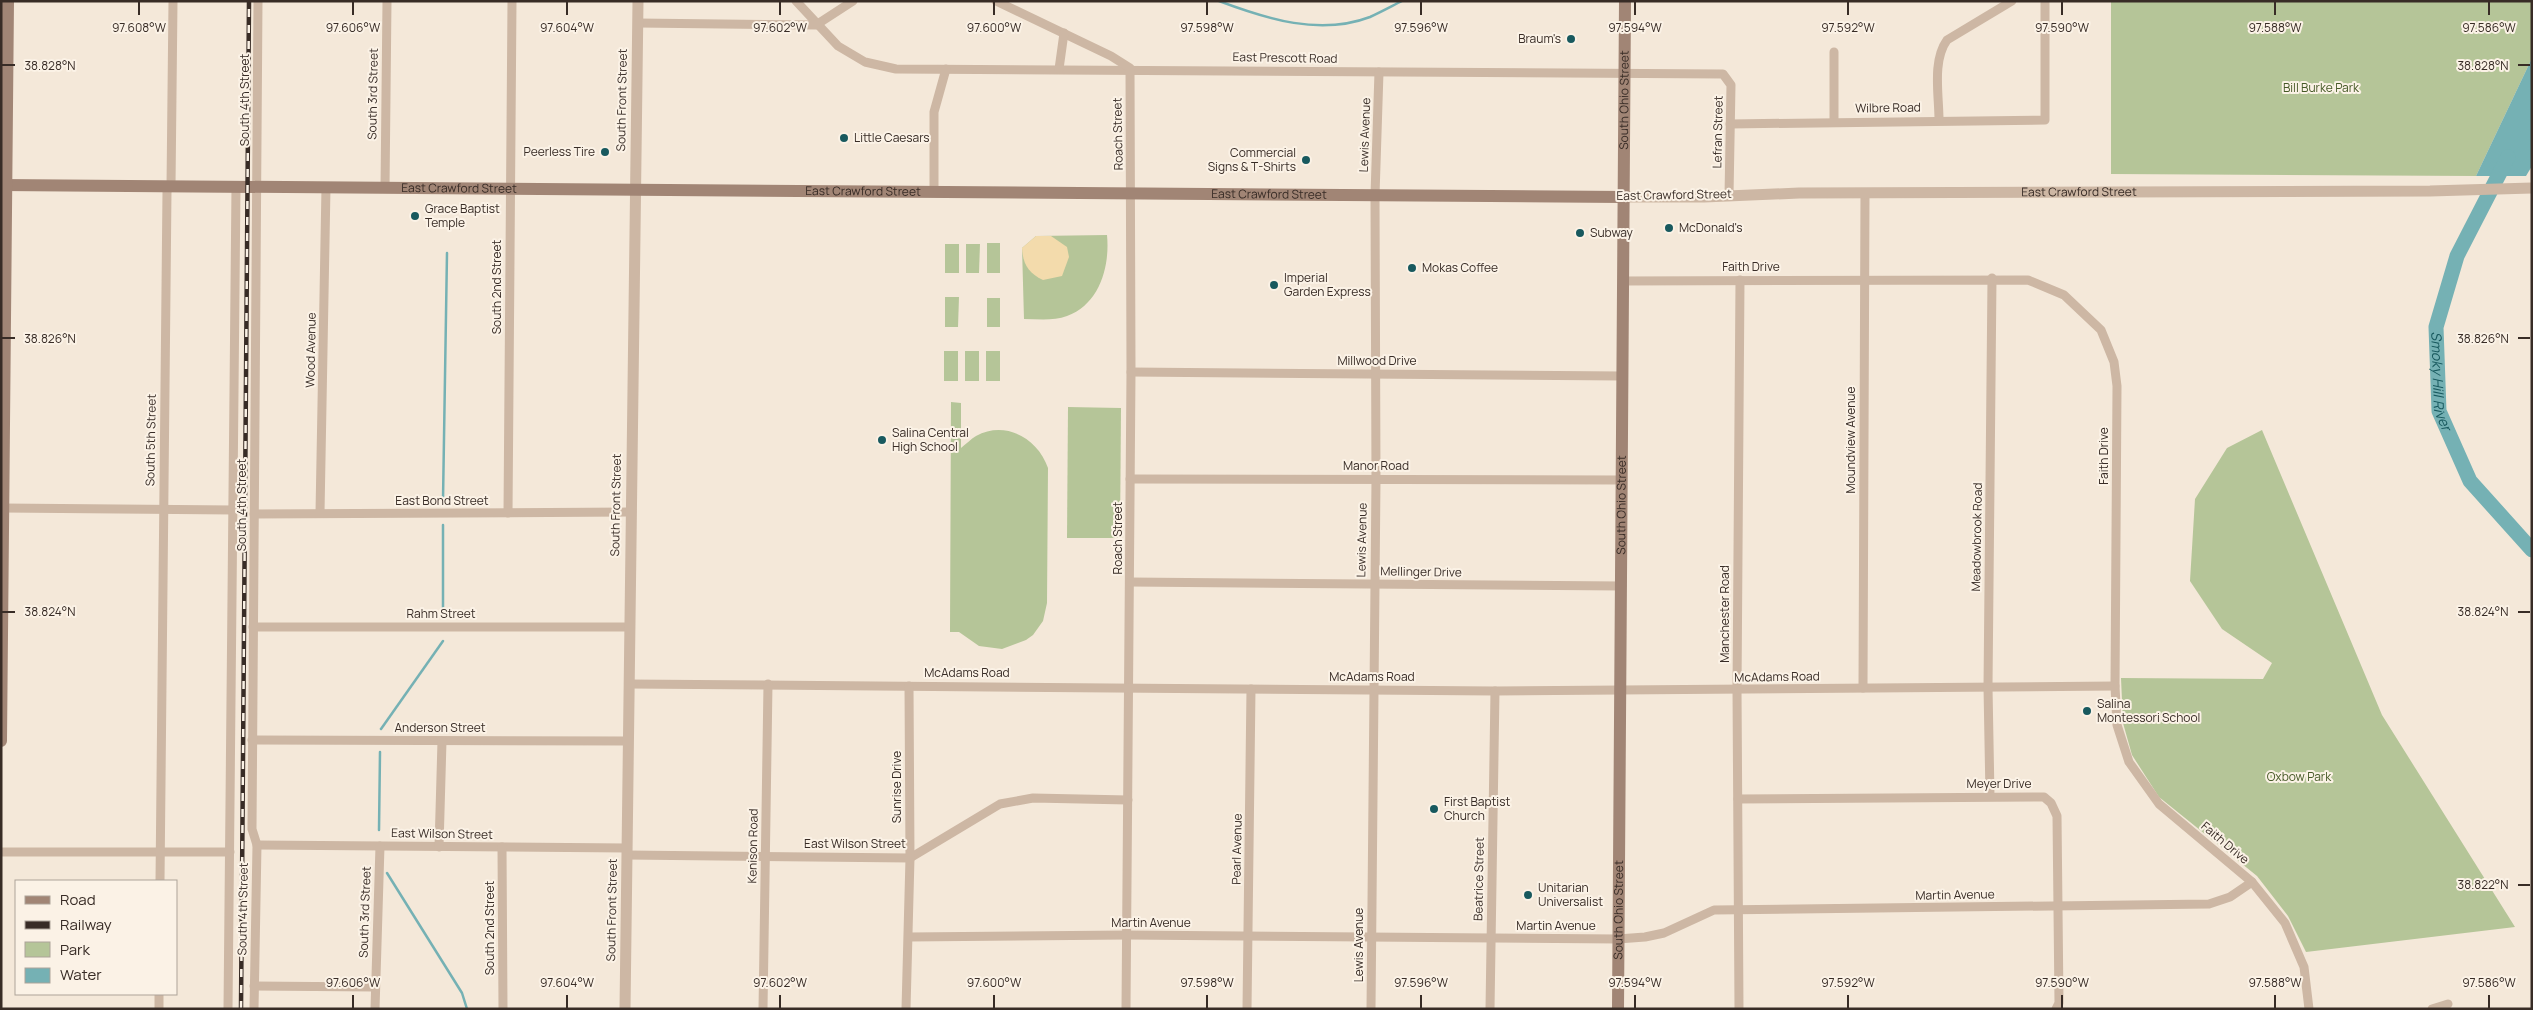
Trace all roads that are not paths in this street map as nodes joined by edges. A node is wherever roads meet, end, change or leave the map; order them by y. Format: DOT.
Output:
graph roads {
  1 [pos="8,1"];
  2 [pos="173,1"];
  3 [pos="258,1"];
  4 [pos="387,1"];
  5 [pos="512,1"];
  6 [pos="638,1"];
  7 [pos="796,1"];
  8 [pos="854,1"];
  9 [pos="996,1"];
  10 [pos="1625,1"];
  11 [pos="2012,1"];
  12 [pos="2044,1"];
  13 [pos="638,23"];
  14 [pos="816,25"];
  15 [pos="1064,33"];
  16 [pos="1834,52"];
  17 [pos="1130,68"];
  18 [pos="946,69"];
  19 [pos="1059,69"];
  20 [pos="1379,72"];
  21 [pos="1624,74"];
  22 [pos="1723,74"];
  23 [pos="1939,120"];
  24 [pos="1834,122"];
  25 [pos="1730,124"];
  26 [pos="4,185"];
  27 [pos="172,186"];
  28 [pos="236,186"];
  29 [pos="257,187"];
  30 [pos="326,187"];
  31 [pos="384,188"];
  32 [pos="510,188"];
  33 [pos="2532,188"];
  34 [pos="634,189"];
  35 [pos="934,192"];
  36 [pos="1132,193"];
  37 [pos="1865,193"];
  38 [pos="1729,194"];
  39 [pos="1375,195"];
  40 [pos="1623,197"];
  41 [pos="1992,278"];
  42 [pos="1865,279"];
  43 [pos="1740,280"];
  44 [pos="1623,281"];
  45 [pos="1131,372"];
  46 [pos="1376,374"];
  47 [pos="1622,376"];
  48 [pos="1130,478"];
  49 [pos="1376,479"];
  50 [pos="1622,480"];
  51 [pos="163,510"];
  52 [pos="234,510"];
  53 [pos="630,512"];
  54 [pos="3,513"];
  55 [pos="508,513"];
  56 [pos="254,514"];
  57 [pos="320,514"];
  58 [pos="1130,582"];
  59 [pos="1374,584"];
  60 [pos="1622,586"];
  61 [pos="253,627"];
  62 [pos="629,627"];
  63 [pos="629,684"];
  64 [pos="768,684"];
  65 [pos="909,686"];
  66 [pos="1130,686"];
  67 [pos="2115,686"];
  68 [pos="1988,687"];
  69 [pos="1862,688"];
  70 [pos="1737,689"];
  71 [pos="1251,690"];
  72 [pos="1373,690"];
  73 [pos="1620,690"];
  74 [pos="1495,691"];
  75 [pos="252,740"];
  76 [pos="1,741"];
  77 [pos="442,741"];
  78 [pos="628,741"];
  79 [pos="1990,796"];
  80 [pos="1738,799"];
  81 [pos="1128,800"];
  82 [pos="257,845"];
  83 [pos="380,846"];
  84 [pos="439,847"];
  85 [pos="502,847"];
  86 [pos="1,852"];
  87 [pos="160,852"];
  88 [pos="230,852"];
  89 [pos="627,852"];
  90 [pos="765,856"];
  91 [pos="910,858"];
  92 [pos="160,880"];
  93 [pos="2252,882"];
  94 [pos="2057,906"];
  95 [pos="1738,909"];
  96 [pos="1127,935"];
  97 [pos="1248,936"];
  98 [pos="909,937"];
  99 [pos="1371,937"];
  100 [pos="1491,938"];
  101 [pos="1618,939"];
  102 [pos="254,986"];
  103 [pos="376,987"];
  104 [pos="159,995"];
  105 [pos="2448,1004"];
  106 [pos="159,1009"];
  107 [pos="228,1009"];
  108 [pos="254,1009"];
  109 [pos="375,1009"];
  110 [pos="503,1009"];
  111 [pos="625,1009"];
  112 [pos="763,1009"];
  113 [pos="906,1009"];
  114 [pos="1126,1009"];
  115 [pos="1247,1009"];
  116 [pos="1371,1009"];
  117 [pos="1490,1009"];
  118 [pos="1618,1009"];
  119 [pos="1739,1009"];
  120 [pos="2056,1009"];
  121 [pos="2309,1009"];
  122 [pos="2432,1009"];
  1 -- 26 [label="main road"];
  2 -- 27 [label="street, South 5th Street"];
  3 -- 29 [label="street, South 4th Street"];
  4 -- 31 [label="street, South 3rd Street"];
  5 -- 32 [label="street, South 2nd Street"];
  6 -- 13 [label="street, South Front Street"];
  7 -- 14 [label="street, East Prescott Road"];
  8 -- 14 [label="street"];
  9 -- 15 [label="street"];
  10 -- 21 [label="main road, South Ohio Street"];
  11 -- 23 [label="street"];
  12 -- 23 [label="street, Wilbre Road"];
  13 -- 14 [label="street"];
  13 -- 34 [label="street, South Front Street"];
  14 -- 18 [label="street, East Prescott Road"];
  15 -- 17 [label="street"];
  15 -- 19 [label="street"];
  16 -- 24 [label="street"];
  17 -- 19 [label="street, East Prescott Road"];
  17 -- 20 [label="street, East Prescott Road"];
  17 -- 36 [label="street, Roach Street"];
  18 -- 19 [label="street, East Prescott Road"];
  18 -- 35 [label="street"];
  20 -- 21 [label="street, East Prescott Road"];
  20 -- 39 [label="street, Lewis Avenue"];
  21 -- 22 [label="street, East Prescott Road"];
  21 -- 40 [label="main road, South Ohio Street"];
  22 -- 25 [label="street, Lefran Street"];
  23 -- 24 [label="street, Wilbre Road"];
  24 -- 25 [label="street, Wilbre Road"];
  25 -- 38 [label="street, Lefran Street"];
  26 -- 27 [label="main road, East Crawford Street"];
  26 -- 54 [label="main road"];
  27 -- 28 [label="main road, East Crawford Street"];
  27 -- 51 [label="street, South 5th Street"];
  28 -- 29 [label="main road, East Crawford Street"];
  28 -- 52 [label="street, South 4th Street"];
  29 -- 30 [label="main road, East Crawford Street"];
  29 -- 56 [label="street, South 4th Street"];
  30 -- 31 [label="main road, East Crawford Street"];
  30 -- 57 [label="street, Wood Avenue"];
  31 -- 32 [label="main road, East Crawford Street"];
  32 -- 34 [label="main road, East Crawford Street"];
  32 -- 55 [label="street, South 2nd Street"];
  33 -- 37 [label="street, East Crawford Street"];
  34 -- 35 [label="main road, East Crawford Street"];
  34 -- 53 [label="street, South Front Street"];
  35 -- 36 [label="main road, East Crawford Street"];
  36 -- 39 [label="main road, East Crawford Street"];
  36 -- 45 [label="street, Roach Street"];
  37 -- 38 [label="street, East Crawford Street"];
  37 -- 42 [label="street, Moundview Avenue"];
  38 -- 40 [label="street, East Crawford Street"];
  39 -- 40 [label="main road, East Crawford Street"];
  39 -- 46 [label="street, Lewis Avenue"];
  40 -- 44 [label="main road, South Ohio Street"];
  41 -- 42 [label="street, Faith Drive"];
  41 -- 67 [label="street, Faith Drive"];
  41 -- 68 [label="street, Meadowbrook Road"];
  42 -- 43 [label="street, Faith Drive"];
  42 -- 69 [label="street, Moundview Avenue"];
  43 -- 44 [label="street, Faith Drive"];
  43 -- 70 [label="street, Manchester Road"];
  44 -- 47 [label="main road, South Ohio Street"];
  45 -- 46 [label="street, Millwood Drive"];
  45 -- 48 [label="street, Roach Street"];
  46 -- 47 [label="street, Millwood Drive"];
  46 -- 49 [label="street, Lewis Avenue"];
  47 -- 50 [label="main road, South Ohio Street"];
  48 -- 49 [label="street, Manor Road"];
  48 -- 58 [label="street, Roach Street"];
  49 -- 50 [label="street, Manor Road"];
  49 -- 59 [label="street, Lewis Avenue"];
  50 -- 60 [label="main road, South Ohio Street"];
  51 -- 52 [label="street"];
  51 -- 54 [label="street"];
  51 -- 87 [label="street, South 5th Street"];
  52 -- 88 [label="street, South 4th Street"];
  53 -- 55 [label="street, East Bond Street"];
  53 -- 62 [label="street, South Front Street"];
  54 -- 76 [label="main road"];
  55 -- 57 [label="street, East Bond Street"];
  56 -- 57 [label="street, East Bond Street"];
  56 -- 61 [label="street, South 4th Street"];
  58 -- 59 [label="street, Mellinger Drive"];
  58 -- 66 [label="street, Roach Street"];
  59 -- 60 [label="street, Mellinger Drive"];
  59 -- 72 [label="street, Lewis Avenue"];
  60 -- 73 [label="main road, South Ohio Street"];
  61 -- 62 [label="street, Rahm Street"];
  61 -- 75 [label="street, South 4th Street"];
  62 -- 63 [label="street, South Front Street"];
  63 -- 64 [label="street, McAdams Road"];
  63 -- 78 [label="street, South Front Street"];
  64 -- 65 [label="street, McAdams Road"];
  64 -- 90 [label="street, Kenison Road"];
  65 -- 66 [label="street, McAdams Road"];
  65 -- 91 [label="street, Sunrise Drive"];
  66 -- 71 [label="street, McAdams Road"];
  66 -- 81 [label="street, Roach Street"];
  67 -- 68 [label="street, McAdams Road"];
  67 -- 93 [label="street, Faith Drive"];
  68 -- 69 [label="street, McAdams Road"];
  68 -- 79 [label="street, Meadowbrook Road"];
  69 -- 70 [label="street, McAdams Road"];
  70 -- 73 [label="street, McAdams Road"];
  70 -- 80 [label="street, Manchester Road"];
  71 -- 72 [label="street, McAdams Road"];
  71 -- 97 [label="street, Pearl Avenue"];
  72 -- 74 [label="street, McAdams Road"];
  72 -- 99 [label="street, Lewis Avenue"];
  73 -- 74 [label="street, McAdams Road"];
  73 -- 101 [label="main road, South Ohio Street"];
  74 -- 100 [label="street, Beatrice Street"];
  75 -- 77 [label="street, Anderson Street"];
  75 -- 82 [label="street, South 4th Street"];
  77 -- 78 [label="street, Anderson Street"];
  77 -- 84 [label="street"];
  78 -- 89 [label="street, South Front Street"];
  79 -- 80 [label="street, Meyer Drive"];
  79 -- 94 [label="street, Meyer Drive"];
  80 -- 95 [label="street, Manchester Road"];
  81 -- 91 [label="street, East Wilson Street"];
  81 -- 96 [label="street, Roach Street"];
  82 -- 83 [label="street, East Wilson Street"];
  82 -- 102 [label="street, South 4th Street"];
  83 -- 84 [label="street, East Wilson Street"];
  83 -- 103 [label="street, South 3rd Street"];
  84 -- 85 [label="street, East Wilson Street"];
  85 -- 89 [label="street, East Wilson Street"];
  85 -- 110 [label="street, South 2nd Street"];
  86 -- 87 [label="street"];
  87 -- 88 [label="street"];
  87 -- 92 [label="street, South 5th Street"];
  88 -- 107 [label="street, South 4th Street"];
  89 -- 90 [label="street, East Wilson Street"];
  89 -- 111 [label="street, South Front Street"];
  90 -- 91 [label="street, East Wilson Street"];
  90 -- 112 [label="street, Kenison Road"];
  91 -- 98 [label="street, Sunrise Drive"];
  93 -- 94 [label="street, Martin Avenue"];
  93 -- 121 [label="street, Faith Drive"];
  94 -- 95 [label="street, Martin Avenue"];
  94 -- 120 [label="street, Meyer Drive"];
  95 -- 101 [label="street, Martin Avenue"];
  95 -- 119 [label="street, Manchester Road"];
  96 -- 97 [label="street, Martin Avenue"];
  96 -- 98 [label="street, Martin Avenue"];
  96 -- 114 [label="street, Roach Street"];
  97 -- 99 [label="street, Martin Avenue"];
  97 -- 115 [label="street, Pearl Avenue"];
  98 -- 113 [label="street, Sunrise Drive"];
  99 -- 100 [label="street, Martin Avenue"];
  99 -- 116 [label="street, Lewis Avenue"];
  100 -- 101 [label="street, Martin Avenue"];
  100 -- 117 [label="street, Beatrice Street"];
  101 -- 118 [label="main road, South Ohio Street"];
  102 -- 103 [label="street"];
  102 -- 108 [label="street, South 4th Street"];
  103 -- 109 [label="street, South 3rd Street"];
  104 -- 106 [label="street"];
  105 -- 122 [label="street"];
}
